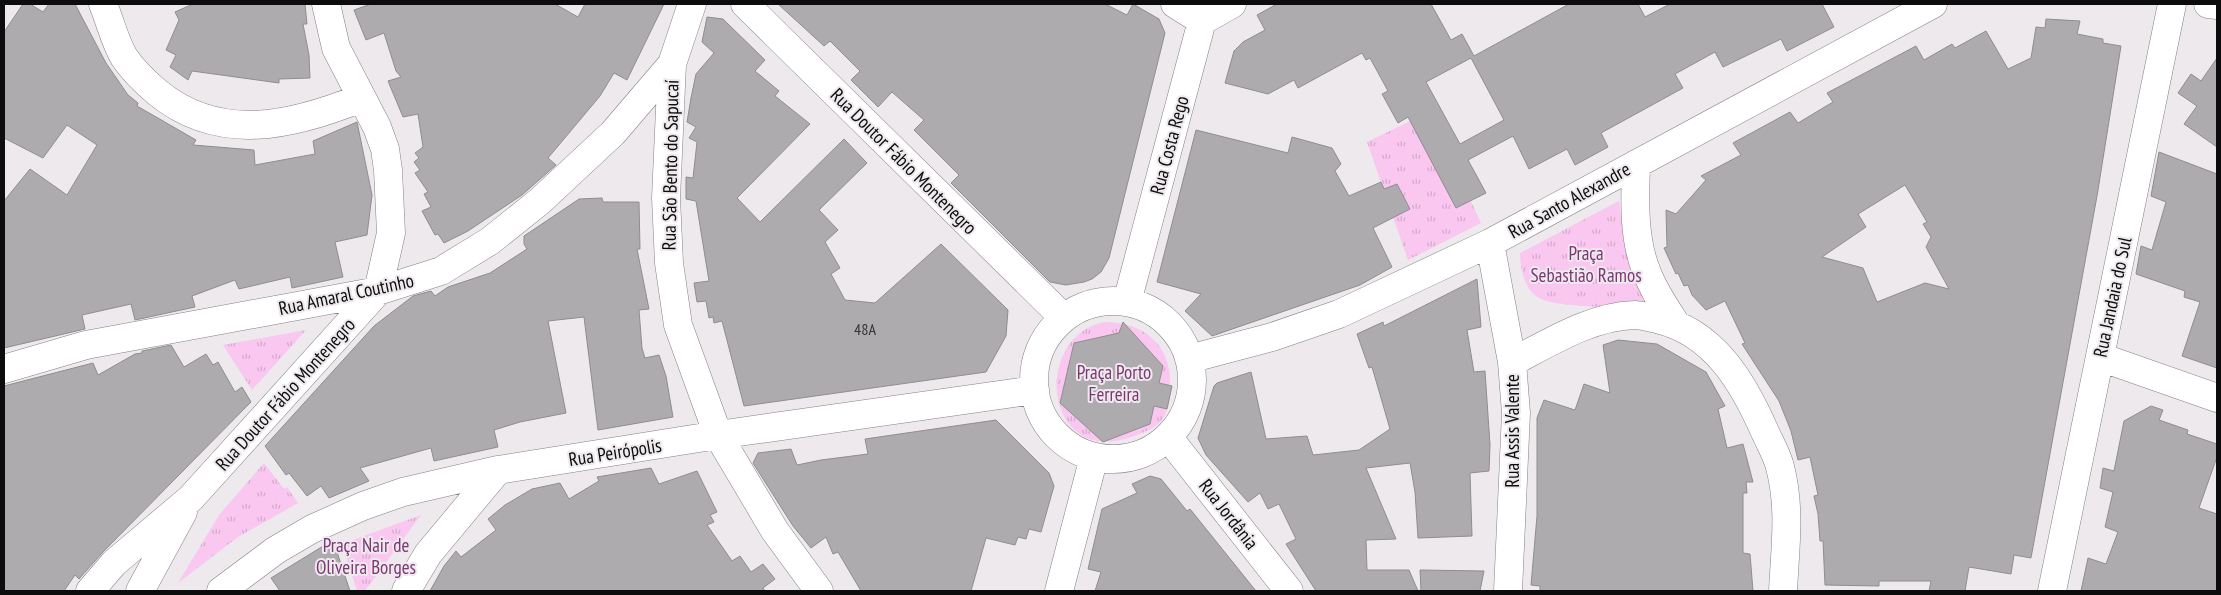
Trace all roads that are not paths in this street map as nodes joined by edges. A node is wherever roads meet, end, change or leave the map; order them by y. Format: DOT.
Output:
graph roads {
  1 [pos="103,4"];
  2 [pos="326,4"];
  3 [pos="692,4"];
  4 [pos="745,4"];
  5 [pos="1174,4"];
  6 [pos="1232,4"];
  7 [pos="1933,4"];
  8 [pos="2172,4"];
  9 [pos="2208,4"];
  10 [pos="2217,5"];
  11 [pos="1202,21"];
  12 [pos="672,64"];
  13 [pos="361,98"];
  14 [pos="1636,164"];
  15 [pos="1490,243"];
  16 [pos="378,291"];
  17 [pos="1127,302"];
  18 [pos="1064,318"];
  19 [pos="1676,324"];
  20 [pos="2100,358"];
  21 [pos="1189,359"];
  22 [pos="1512,362"];
  23 [pos="4,369"];
  24 [pos="1034,390"];
  25 [pos="2217,398"];
  26 [pos="718,435"];
  27 [pos="1168,437"];
  28 [pos="1094,457"];
  29 [pos="498,470"];
  30 [pos="191,498"];
  31 [pos="90,591"];
  32 [pos="140,591"];
  33 [pos="221,591"];
  34 [pos="406,591"];
  35 [pos="819,591"];
  36 [pos="1059,591"];
  37 [pos="1289,591"];
  38 [pos="1508,591"];
  39 [pos="1783,591"];
  40 [pos="2052,591"];
  1 -- 13 [label="street"];
  2 -- 13 [label="street, Rua Doutor Fábio Montenegro"];
  3 -- 12 [label="street, Rua São Bento do Sapucaí"];
  4 -- 18 [label="street, Rua Doutor Fábio Montenegro"];
  5 -- 11 [label="street"];
  6 -- 11 [label="street"];
  7 -- 14 [label="street, Rua Santo Alexandre"];
  8 -- 20 [label="street, Rua Jandaia do Sul"];
  9 -- 10 [label="street"];
  11 -- 17 [label="street, Rua Costa Rego"];
  12 -- 16 [label="street, Rua Amaral Coutinho"];
  12 -- 26 [label="street, Rua São Bento do Sapucaí"];
  13 -- 16 [label="street, Rua Doutor Fábio Montenegro"];
  14 -- 15 [label="street, Rua Santo Alexandre"];
  14 -- 19 [label="street"];
  15 -- 21 [label="street, Rua Santo Alexandre"];
  15 -- 22 [label="street, Rua Assis Valente"];
  16 -- 23 [label="street, Rua Amaral Coutinho"];
  16 -- 30 [label="street, Rua Doutor Fábio Montenegro"];
  17 -- 18 [label="street"];
  17 -- 21 [label="street"];
  18 -- 24 [label="street"];
  19 -- 22 [label="street"];
  19 -- 39 [label="street"];
  20 -- 25 [label="street"];
  20 -- 40 [label="street, Rua Jandaia do Sul"];
  21 -- 27 [label="street"];
  22 -- 38 [label="street, Rua Assis Valente"];
  24 -- 26 [label="street, Rua Peirópolis"];
  24 -- 28 [label="street"];
  26 -- 29 [label="street, Rua Peirópolis"];
  26 -- 35 [label="street, Rua São Bento do Sapucaí"];
  27 -- 28 [label="street"];
  27 -- 37 [label="street, Rua Jordânia"];
  28 -- 36 [label="street"];
  29 -- 33 [label="street, Rua Peirópolis"];
  29 -- 34 [label="street"];
  30 -- 31 [label="street, Rua Doutor Fábio Montenegro"];
  30 -- 32 [label="street, Rua Doutor Fábio Montenegro"];
}
